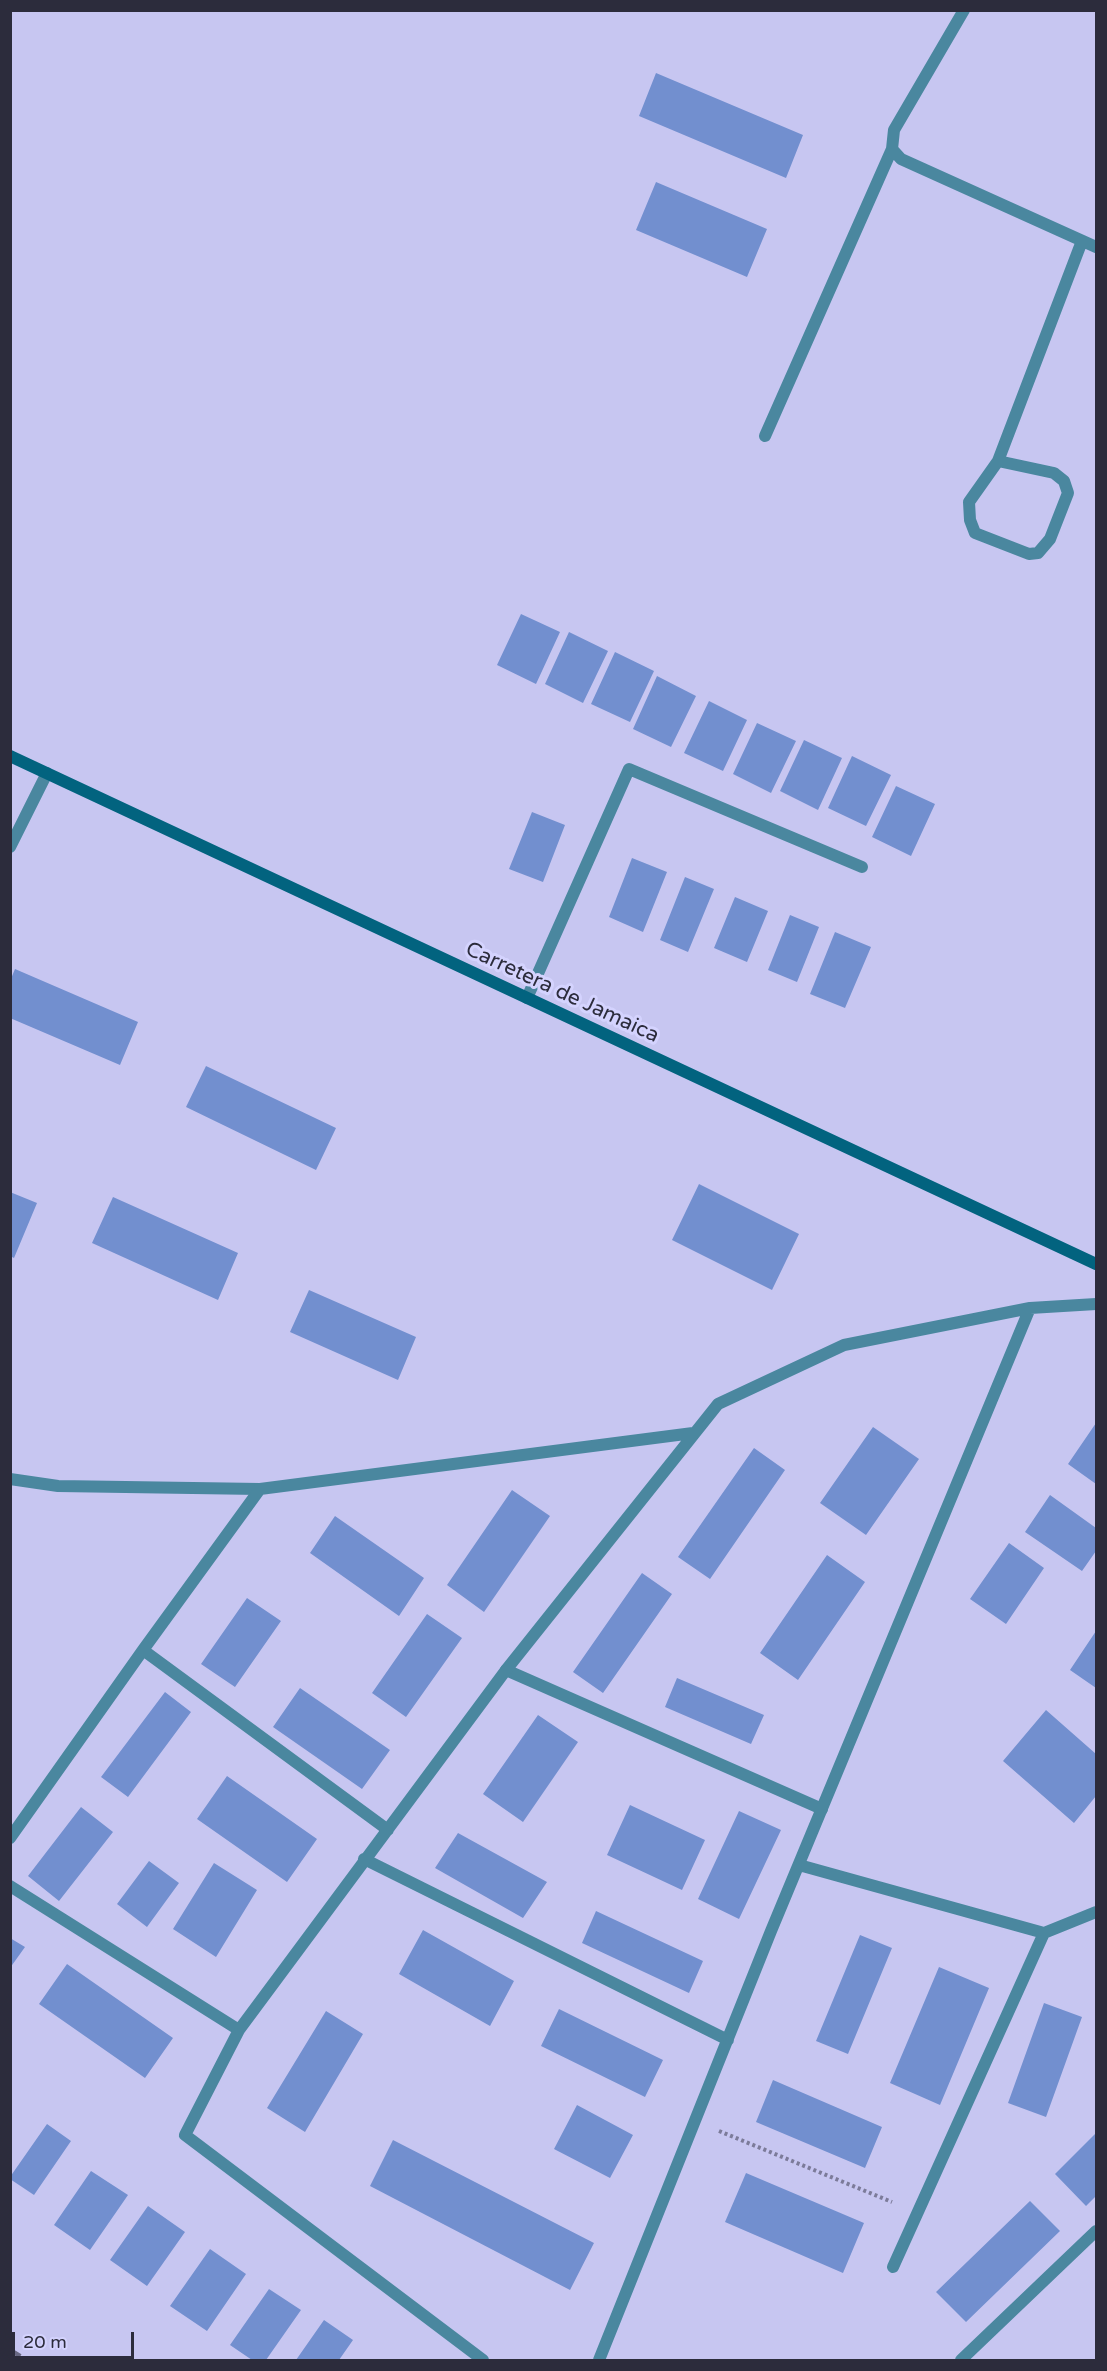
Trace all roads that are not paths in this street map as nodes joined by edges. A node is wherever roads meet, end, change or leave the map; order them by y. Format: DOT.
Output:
graph roads {
  1 [pos="964,10"];
  2 [pos="892,149"];
  3 [pos="1082,241"];
  4 [pos="1096,247"];
  5 [pos="765,436"];
  6 [pos="998,461"];
  7 [pos="10,756"];
  8 [pos="47,773"];
  9 [pos="10,847"];
  10 [pos="862,867"];
  11 [pos="527,998"];
  12 [pos="1096,1264"];
  13 [pos="1096,1304"];
  14 [pos="1030,1308"];
  15 [pos="693,1433"];
  16 [pos="10,1479"];
  17 [pos="260,1489"];
  18 [pos="143,1650"];
  19 [pos="506,1670"];
  20 [pos="822,1809"];
  21 [pos="388,1830"];
  22 [pos="10,1839"];
  23 [pos="364,1859"];
  24 [pos="799,1865"];
  25 [pos="10,1886"];
  26 [pos="1096,1912"];
  27 [pos="1044,1933"];
  28 [pos="239,2030"];
  29 [pos="728,2040"];
  30 [pos="1096,2231"];
  31 [pos="893,2267"];
  32 [pos="483,2361"];
  33 [pos="599,2361"];
  34 [pos="961,2361"];
  1 -- 2 [label="street"];
  2 -- 3 [label="street"];
  2 -- 5 [label="street"];
  3 -- 4 [label="street"];
  3 -- 6 [label="street"];
  6 -- 6 [label="street"];
  7 -- 8 [label="main road, Carretera de Jamaica"];
  8 -- 9 [label="street"];
  8 -- 11 [label="main road, Carretera de Jamaica"];
  10 -- 11 [label="street"];
  11 -- 12 [label="main road, Carretera de Jamaica"];
  13 -- 14 [label="street"];
  14 -- 15 [label="street"];
  14 -- 20 [label="street"];
  15 -- 17 [label="street"];
  15 -- 19 [label="street"];
  16 -- 17 [label="street"];
  17 -- 18 [label="street"];
  18 -- 21 [label="street"];
  18 -- 22 [label="street"];
  19 -- 20 [label="street"];
  19 -- 21 [label="street"];
  20 -- 24 [label="street"];
  21 -- 23 [label="street"];
  23 -- 28 [label="street"];
  23 -- 29 [label="street"];
  24 -- 27 [label="street"];
  24 -- 29 [label="street"];
  25 -- 28 [label="street"];
  26 -- 27 [label="street"];
  27 -- 31 [label="street"];
  28 -- 32 [label="street"];
  29 -- 33 [label="street"];
  30 -- 34 [label="street"];
}
